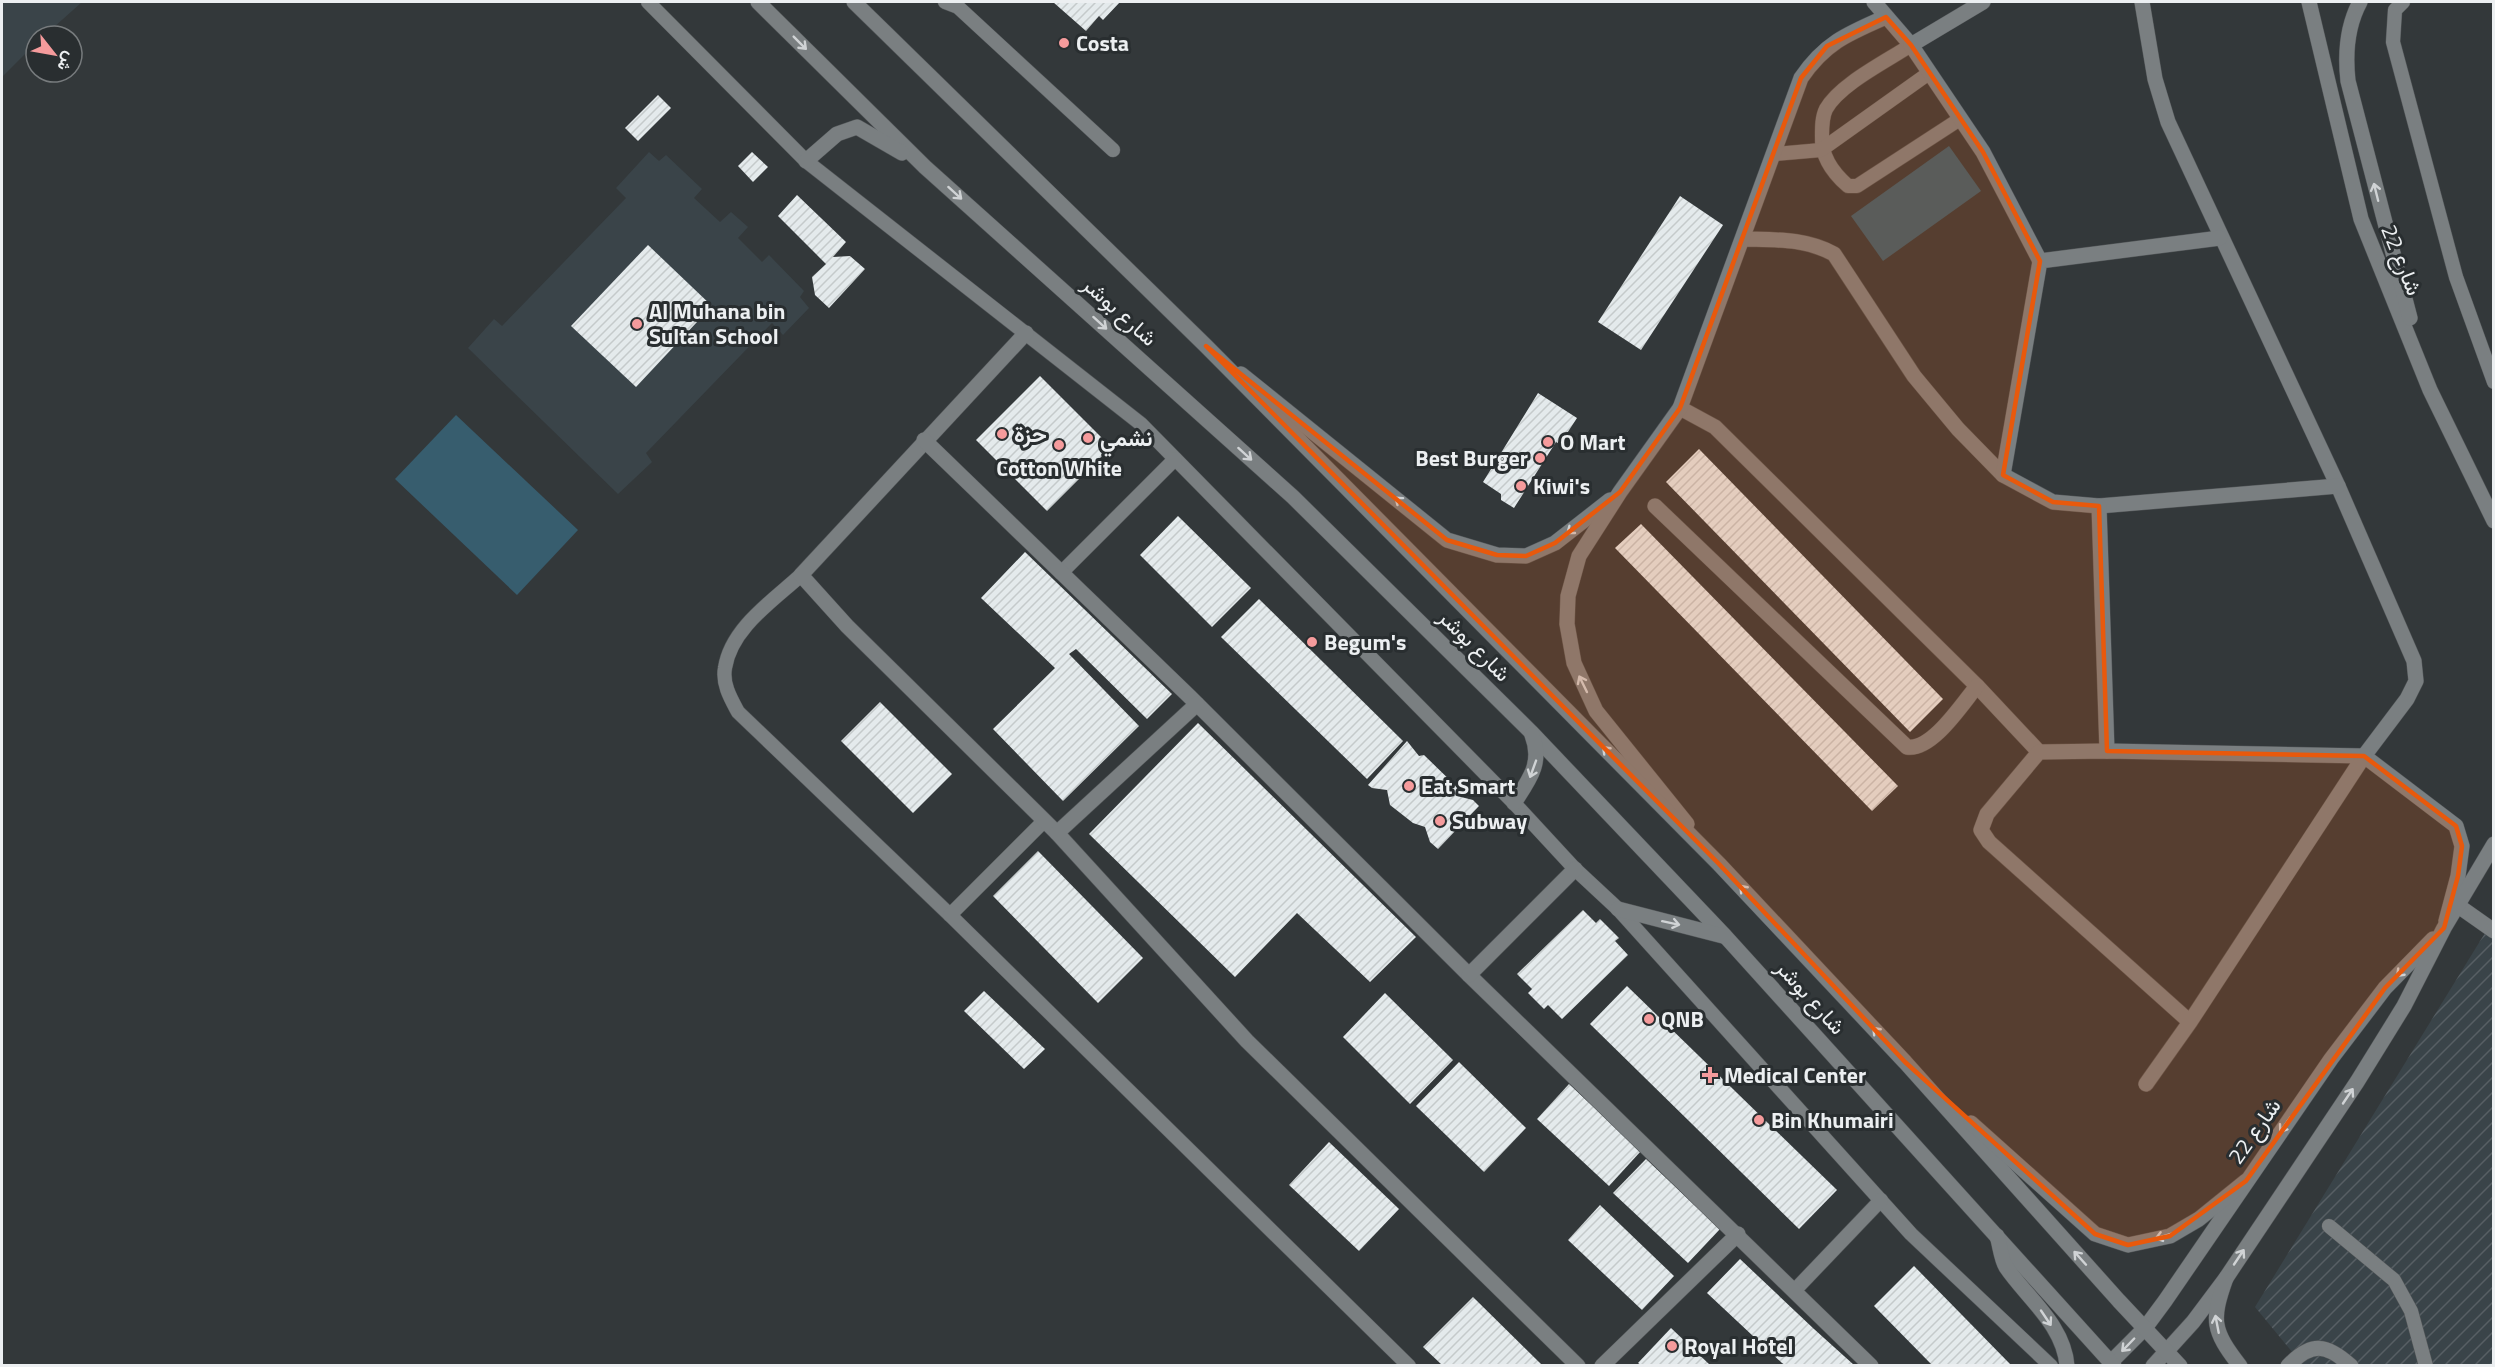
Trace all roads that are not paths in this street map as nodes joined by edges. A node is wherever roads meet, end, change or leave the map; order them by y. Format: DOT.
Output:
graph roads {
  1 [pos="648,2"];
  2 [pos="758,2"];
  3 [pos="854,2"];
  4 [pos="862,2"];
  5 [pos="945,2"];
  6 [pos="1874,2"];
  7 [pos="1983,2"];
  8 [pos="2142,2"];
  9 [pos="2360,2"];
  10 [pos="2403,2"];
  11 [pos="2314,4"];
  12 [pos="1886,18"];
  13 [pos="874,21"];
  14 [pos="1911,45"];
  15 [pos="1929,73"];
  16 [pos="1960,118"];
  17 [pos="1113,150"];
  18 [pos="1821,150"];
  19 [pos="1774,154"];
  20 [pos="806,161"];
  21 [pos="925,167"];
  22 [pos="2220,238"];
  23 [pos="1743,239"];
  24 [pos="2040,261"];
  25 [pos="1026,333"];
  26 [pos="1206,346"];
  27 [pos="2493,382"];
  28 [pos="2430,390"];
  29 [pos="1680,408"];
  30 [pos="924,440"];
  31 [pos="1175,459"];
  32 [pos="2003,475"];
  33 [pos="2338,486"];
  34 [pos="1620,492"];
  35 [pos="1655,506"];
  36 [pos="2099,506"];
  37 [pos="2493,521"];
  38 [pos="1061,573"];
  39 [pos="801,575"];
  40 [pos="1977,686"];
  41 [pos="1197,704"];
  42 [pos="1531,732"];
  43 [pos="2107,751"];
  44 [pos="2038,752"];
  45 [pos="2364,756"];
  46 [pos="1514,802"];
  47 [pos="1043,822"];
  48 [pos="1057,833"];
  49 [pos="2493,844"];
  50 [pos="1719,864"];
  51 [pos="1575,869"];
  52 [pos="2457,905"];
  53 [pos="1618,909"];
  54 [pos="950,915"];
  55 [pos="2444,928"];
  56 [pos="2493,931"];
  57 [pos="1725,936"];
  58 [pos="1469,975"];
  59 [pos="2190,1022"];
  60 [pos="1905,1062"];
  61 [pos="2146,1084"];
  62 [pos="2246,1180"];
  63 [pos="1881,1200"];
  64 [pos="2329,1226"];
  65 [pos="1996,1233"];
  66 [pos="1738,1234"];
  67 [pos="2226,1278"];
  68 [pos="1795,1290"];
  69 [pos="2145,1328"];
  70 [pos="2166,1352"];
  71 [pos="2111,1364"];
  72 [pos="1408,1365"];
  73 [pos="1578,1365"];
  74 [pos="1602,1365"];
  75 [pos="1871,1365"];
  76 [pos="2051,1365"];
  77 [pos="2067,1365"];
  78 [pos="2153,1365"];
  79 [pos="2180,1365"];
  80 [pos="2240,1365"];
  81 [pos="2288,1365"];
  82 [pos="2351,1365"];
  83 [pos="2426,1365"];
  1 -- 20 [label="lane"];
  2 -- 21 [label="street, شارع بوشر, one-way"];
  3 -- 13 [label="street, شارع بوشر"];
  4 -- 13 [label="street"];
  5 -- 17 [label="lane"];
  6 -- 12 [label="street"];
  7 -- 14 [label="street"];
  8 -- 22 [label="street"];
  28 -- 9 [label="street, one-way"];
  10 -- 27 [label="lane"];
  11 -- 28 [label="street, شارع 22"];
  12 -- 14 [label="street"];
  12 -- 19 [label="street"];
  13 -- 26 [label="street, شارع بوشر"];
  14 -- 15 [label="street"];
  14 -- 18 [label="lane"];
  15 -- 16 [label="street"];
  15 -- 18 [label="lane"];
  16 -- 18 [label="lane"];
  16 -- 24 [label="street"];
  18 -- 19 [label="lane"];
  19 -- 23 [label="street"];
  20 -- 21 [label="street"];
  20 -- 25 [label="lane"];
  21 -- 42 [label="street, شارع بوشر, one-way"];
  22 -- 24 [label="street"];
  22 -- 33 [label="street"];
  23 -- 29 [label="street"];
  23 -- 32 [label="street"];
  24 -- 32 [label="street"];
  25 -- 30 [label="street"];
  25 -- 31 [label="lane"];
  34 -- 26 [label="street, one-way"];
  50 -- 26 [label="street, شارع بوشر, one-way"];
  28 -- 37 [label="street, شارع 22"];
  29 -- 34 [label="street"];
  29 -- 40 [label="street"];
  30 -- 38 [label="street"];
  30 -- 39 [label="street"];
  31 -- 38 [label="lane"];
  31 -- 46 [label="lane"];
  32 -- 36 [label="street"];
  33 -- 36 [label="street"];
  33 -- 45 [label="street"];
  50 -- 34 [label="street, one-way"];
  35 -- 40 [label="street"];
  36 -- 43 [label="street"];
  38 -- 41 [label="street"];
  39 -- 47 [label="street"];
  39 -- 54 [label="lane"];
  40 -- 44 [label="street"];
  41 -- 48 [label="street"];
  41 -- 58 [label="street"];
  42 -- 46 [label="street, one-way"];
  42 -- 57 [label="street, شارع بوشر"];
  43 -- 44 [label="street"];
  43 -- 45 [label="street"];
  44 -- 59 [label="street"];
  45 -- 55 [label="street"];
  45 -- 59 [label="street"];
  46 -- 51 [label="lane"];
  47 -- 48 [label="street"];
  47 -- 54 [label="lane"];
  48 -- 73 [label="street"];
  49 -- 52 [label="street, شارع 22"];
  60 -- 50 [label="street, شارع بوشر, one-way"];
  51 -- 53 [label="lane"];
  51 -- 58 [label="street"];
  52 -- 55 [label="street, شارع 22"];
  52 -- 56 [label="street"];
  53 -- 57 [label="street, one-way"];
  53 -- 63 [label="lane"];
  54 -- 72 [label="lane"];
  55 -- 62 [label="street, شارع 22, one-way"];
  67 -- 55 [label="street, شارع 22, one-way"];
  57 -- 65 [label="street, شارع بوشر"];
  58 -- 66 [label="street"];
  59 -- 61 [label="street"];
  62 -- 60 [label="street, one-way"];
  69 -- 60 [label="street, شارع بوشر, one-way"];
  62 -- 69 [label="street, شارع 22"];
  63 -- 68 [label="lane"];
  63 -- 76 [label="lane"];
  64 -- 83 [label="lane"];
  65 -- 71 [label="street, شارع بوشر"];
  65 -- 77 [label="street, one-way"];
  66 -- 68 [label="street"];
  66 -- 74 [label="street"];
  67 -- 70 [label="street, شارع 22"];
  80 -- 67 [label="street, one-way"];
  68 -- 75 [label="street"];
  69 -- 70 [label="street, شارع بوشر"];
  69 -- 71 [label="street, شارع 22, one-way"];
  70 -- 78 [label="street, شارع 22"];
  70 -- 79 [label="street, شارع بوشر"];
  81 -- 82 [label="street"];
}
